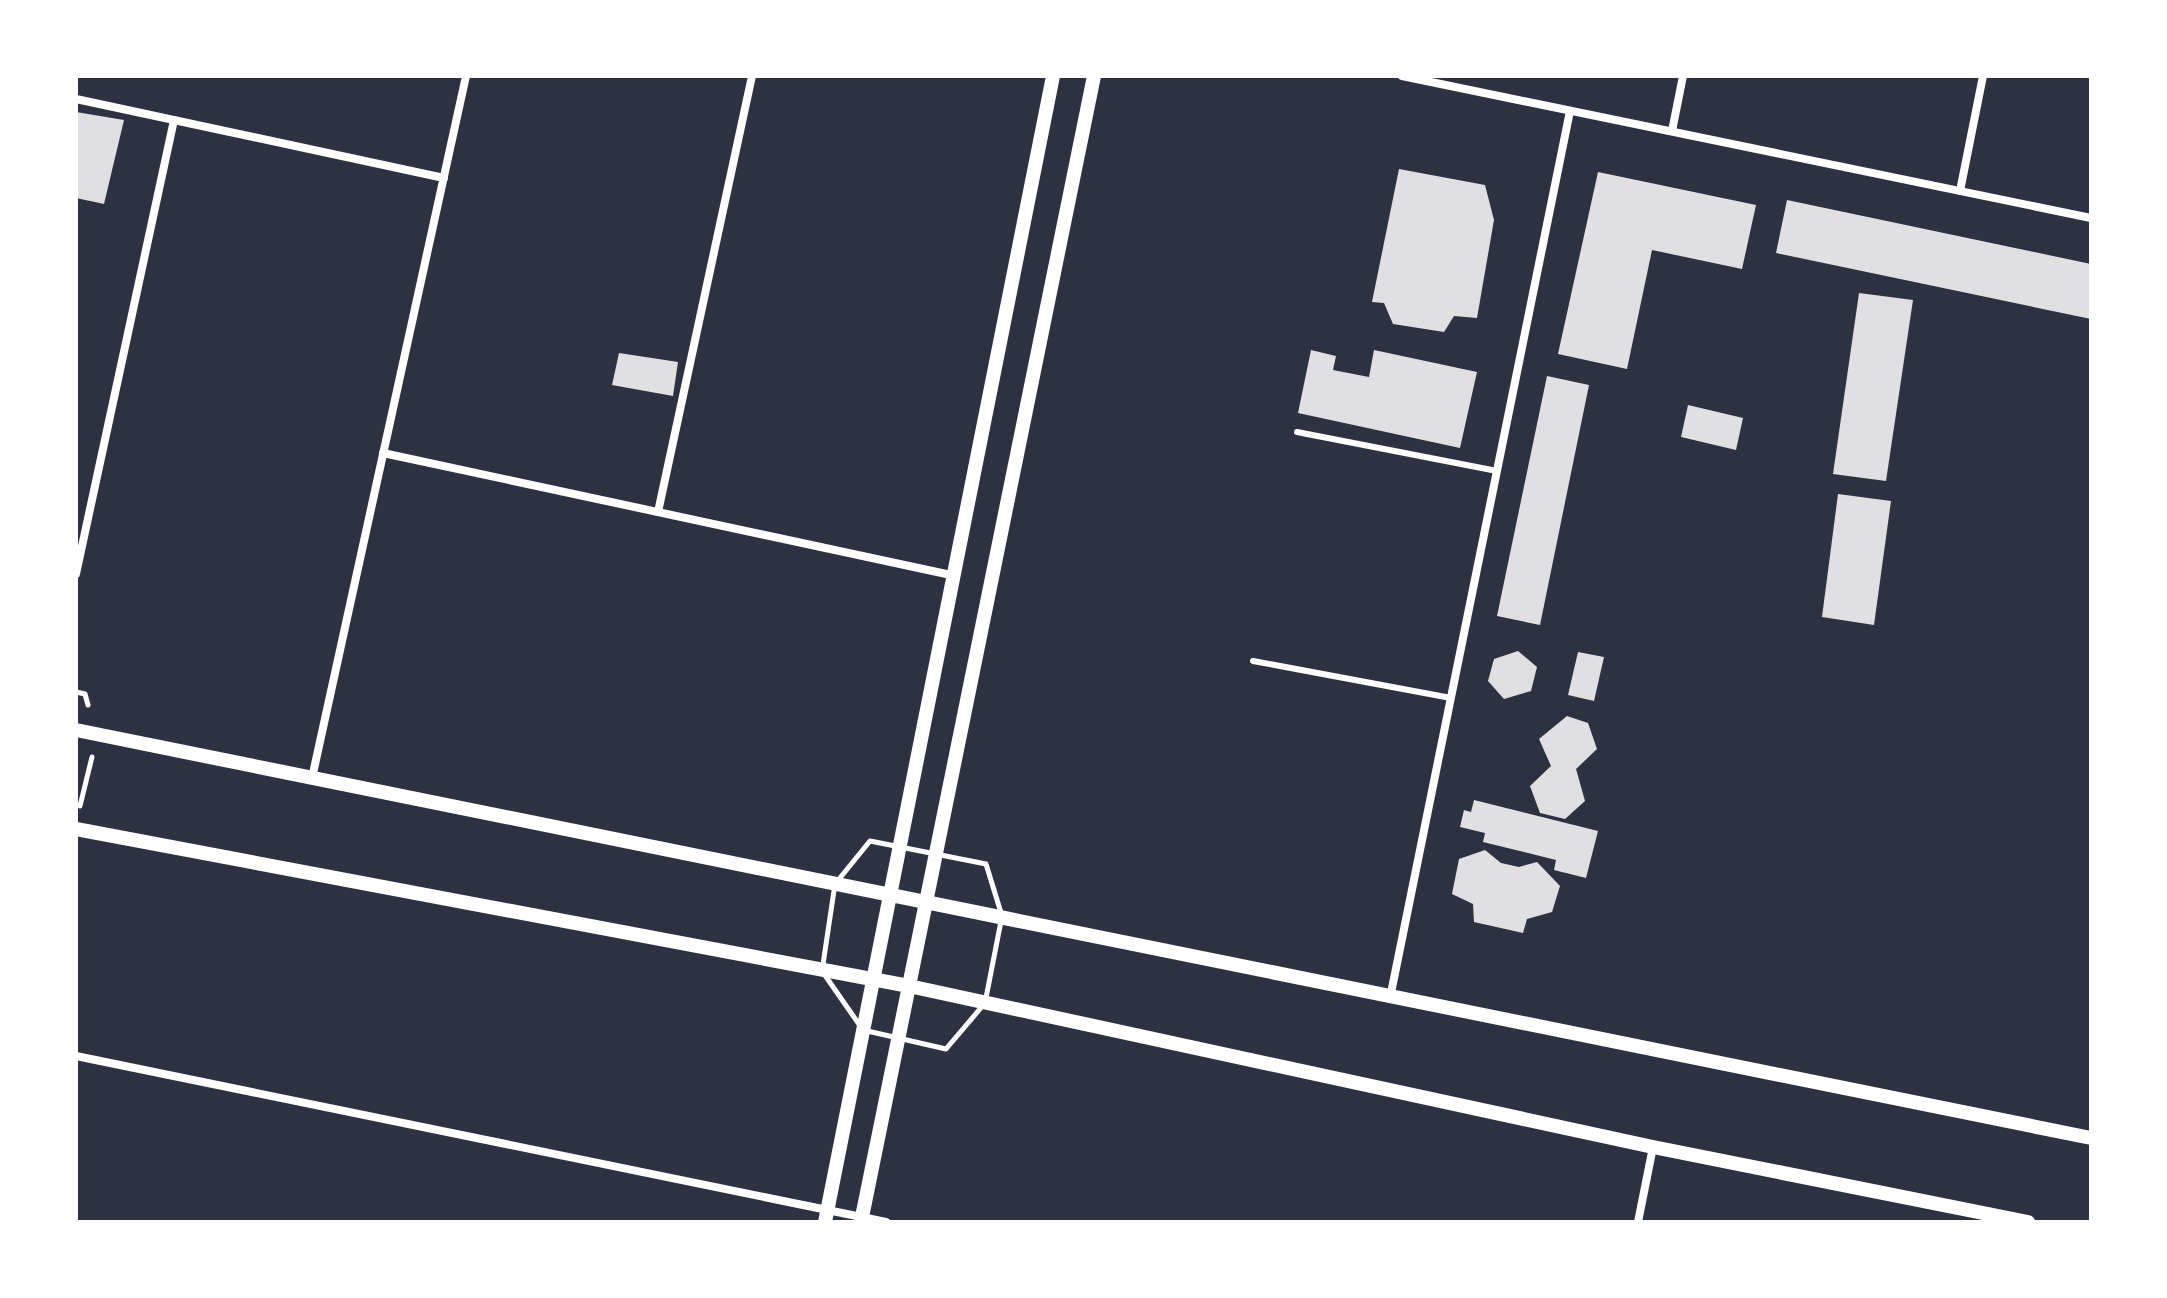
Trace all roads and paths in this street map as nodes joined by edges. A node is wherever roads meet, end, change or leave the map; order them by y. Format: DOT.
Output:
graph roads {
  1 [pos="466,76"];
  2 [pos="752,76"];
  3 [pos="1053,76"];
  4 [pos="1094,76"];
  5 [pos="1402,76"];
  6 [pos="1683,76"];
  7 [pos="1983,76"];
  8 [pos="76,99"];
  9 [pos="1570,111"];
  10 [pos="174,120"];
  11 [pos="1672,131"];
  12 [pos="444,178"];
  13 [pos="1960,191"];
  14 [pos="2091,218"];
  15 [pos="1297,432"];
  16 [pos="383,453"];
  17 [pos="1497,471"];
  18 [pos="658,512"];
  19 [pos="76,574"];
  20 [pos="951,575"];
  21 [pos="1253,661"];
  22 [pos="1451,698"];
  23 [pos="76,730"];
  24 [pos="312,778"];
  25 [pos="76,829"];
  26 [pos="889,894"];
  27 [pos="925,901"];
  28 [pos="874,979"];
  29 [pos="909,986"];
  30 [pos="1390,999"];
  31 [pos="76,1056"];
  32 [pos="2091,1138"];
  33 [pos="1653,1147"];
  34 [pos="826,1215"];
  35 [pos="862,1219"];
  36 [pos="886,1222"];
  37 [pos="1638,1222"];
  38 [pos="2028,1222"];
  1 -- 12 [label="street"];
  2 -- 18 [label="street"];
  3 -- 20 [label="street"];
  4 -- 27 [label="street"];
  5 -- 9 [label="street"];
  6 -- 11 [label="street"];
  7 -- 13 [label="street"];
  8 -- 10 [label="street"];
  9 -- 11 [label="street"];
  9 -- 17 [label="street"];
  10 -- 12 [label="street"];
  10 -- 19 [label="street"];
  11 -- 13 [label="street"];
  12 -- 16 [label="street"];
  13 -- 14 [label="street"];
  15 -- 17 [label="lane"];
  16 -- 18 [label="street"];
  16 -- 24 [label="street"];
  17 -- 22 [label="street"];
  18 -- 20 [label="street"];
  20 -- 26 [label="street"];
  21 -- 22 [label="lane"];
  22 -- 30 [label="street"];
  23 -- 24 [label="street"];
  24 -- 26 [label="street"];
  25 -- 28 [label="street"];
  26 -- 27 [label="street"];
  26 -- 28 [label="street"];
  27 -- 29 [label="street"];
  27 -- 30 [label="street"];
  28 -- 29 [label="street"];
  28 -- 34 [label="street"];
  29 -- 33 [label="street"];
  29 -- 35 [label="street"];
  30 -- 32 [label="street"];
  31 -- 34 [label="street"];
  33 -- 37 [label="street"];
  33 -- 38 [label="street"];
  34 -- 35 [label="street"];
  35 -- 36 [label="street"];
}
